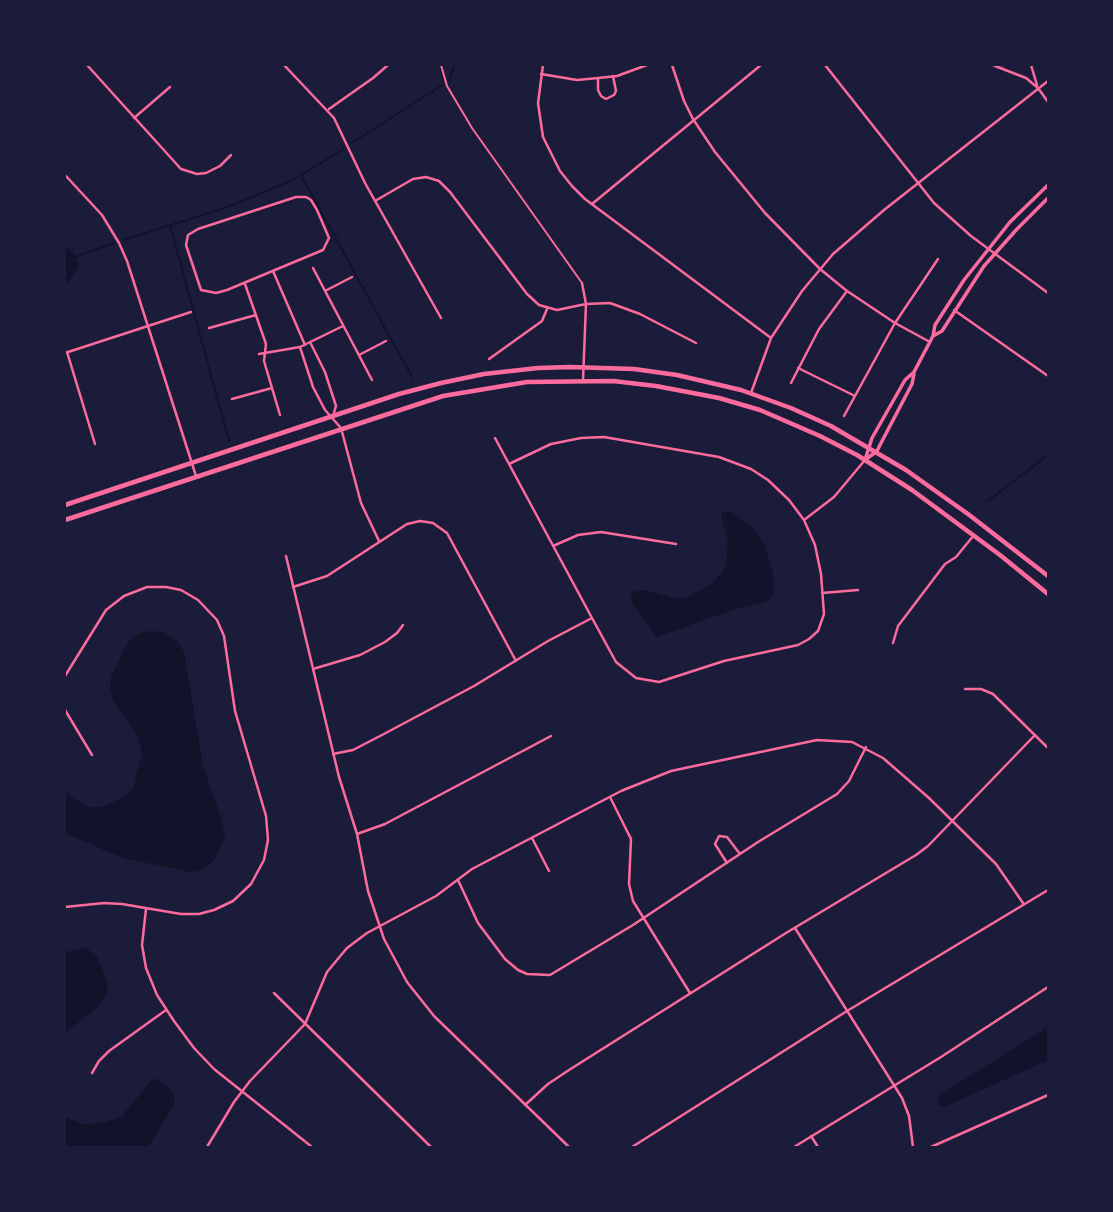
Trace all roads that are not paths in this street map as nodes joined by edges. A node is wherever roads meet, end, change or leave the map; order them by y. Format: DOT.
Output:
graph roads {
  1 [pos="87,65"];
  2 [pos="284,65"];
  3 [pos="388,65"];
  4 [pos="442,65"];
  5 [pos="543,65"];
  6 [pos="647,65"];
  7 [pos="672,65"];
  8 [pos="761,65"];
  9 [pos="825,65"];
  10 [pos="993,65"];
  11 [pos="1004,65"];
  12 [pos="1031,65"];
  13 [pos="541,74"];
  14 [pos="613,76"];
  15 [pos="598,78"];
  16 [pos="1048,81"];
  17 [pos="170,87"];
  18 [pos="1038,88"];
  19 [pos="1048,102"];
  20 [pos="328,110"];
  21 [pos="134,118"];
  22 [pos="693,119"];
  23 [pos="231,155"];
  24 [pos="65,175"];
  25 [pos="918,184"];
  26 [pos="1048,185"];
  27 [pos="1048,198"];
  28 [pos="375,201"];
  29 [pos="592,204"];
  30 [pos="989,248"];
  31 [pos="995,253"];
  32 [pos="938,259"];
  33 [pos="313,268"];
  34 [pos="820,268"];
  35 [pos="273,270"];
  36 [pos="352,277"];
  37 [pos="244,283"];
  38 [pos="582,283"];
  39 [pos="325,291"];
  40 [pos="847,291"];
  41 [pos="1048,293"];
  42 [pos="586,304"];
  43 [pos="547,309"];
  44 [pos="954,310"];
  45 [pos="191,312"];
  46 [pos="256,314"];
  47 [pos="441,318"];
  48 [pos="895,323"];
  49 [pos="343,326"];
  50 [pos="148,327"];
  51 [pos="209,328"];
  52 [pos="933,336"];
  53 [pos="771,338"];
  54 [pos="386,341"];
  55 [pos="930,342"];
  56 [pos="310,343"];
  57 [pos="696,343"];
  58 [pos="305,345"];
  59 [pos="300,347"];
  60 [pos="66,352"];
  61 [pos="266,353"];
  62 [pos="259,354"];
  63 [pos="359,355"];
  64 [pos="489,359"];
  65 [pos="584,367"];
  66 [pos="798,368"];
  67 [pos="914,372"];
  68 [pos="1048,376"];
  69 [pos="372,380"];
  70 [pos="583,380"];
  71 [pos="791,383"];
  72 [pos="272,388"];
  73 [pos="751,393"];
  74 [pos="855,396"];
  75 [pos="232,399"];
  76 [pos="280,415"];
  77 [pos="333,416"];
  78 [pos="844,416"];
  79 [pos="341,428"];
  80 [pos="495,438"];
  81 [pos="95,444"];
  82 [pos="868,446"];
  83 [pos="877,451"];
  84 [pos="865,460"];
  85 [pos="191,463"];
  86 [pos="509,464"];
  87 [pos="195,476"];
  88 [pos="65,505"];
  89 [pos="65,520"];
  90 [pos="804,520"];
  91 [pos="974,535"];
  92 [pos="379,541"];
  93 [pos="676,544"];
  94 [pos="553,546"];
  95 [pos="286,556"];
  96 [pos="1048,576"];
  97 [pos="293,587"];
  98 [pos="858,590"];
  99 [pos="822,593"];
  100 [pos="1048,594"];
  101 [pos="592,618"];
  102 [pos="403,625"];
  103 [pos="894,643"];
  104 [pos="516,661"];
  105 [pos="313,669"];
  106 [pos="65,676"];
  107 [pos="965,689"];
  108 [pos="65,710"];
  109 [pos="1035,735"];
  110 [pos="551,736"];
  111 [pos="866,747"];
  112 [pos="1048,748"];
  113 [pos="333,754"];
  114 [pos="92,755"];
  115 [pos="610,797"];
  116 [pos="952,821"];
  117 [pos="357,834"];
  118 [pos="532,838"];
  119 [pos="740,854"];
  120 [pos="727,863"];
  121 [pos="549,871"];
  122 [pos="458,880"];
  123 [pos="1048,890"];
  124 [pos="1023,903"];
  125 [pos="65,907"];
  126 [pos="146,908"];
  127 [pos="643,918"];
  128 [pos="379,926"];
  129 [pos="795,928"];
  130 [pos="1048,987"];
  131 [pos="274,993"];
  132 [pos="690,993"];
  133 [pos="166,1010"];
  134 [pos="848,1011"];
  135 [pos="305,1024"];
  136 [pos="92,1073"];
  137 [pos="894,1086"];
  138 [pos="242,1092"];
  139 [pos="1048,1095"];
  140 [pos="525,1105"];
  141 [pos="811,1136"];
  142 [pos="207,1147"];
  143 [pos="312,1147"];
  144 [pos="431,1147"];
  145 [pos="569,1147"];
  146 [pos="632,1147"];
  147 [pos="794,1147"];
  148 [pos="818,1147"];
  149 [pos="912,1147"];
  150 [pos="931,1147"];
  1 -- 21 [label="street"];
  2 -- 20 [label="street"];
  3 -- 20 [label="street"];
  4 -- 38 [label="lane"];
  5 -- 13 [label="street"];
  6 -- 14 [label="street"];
  7 -- 22 [label="street"];
  8 -- 22 [label="street"];
  9 -- 25 [label="street"];
  10 -- 11 [label="street"];
  10 -- 18 [label="street"];
  12 -- 18 [label="street"];
  13 -- 15 [label="street"];
  13 -- 29 [label="street"];
  14 -- 15 [label="street"];
  14 -- 15 [label="street"];
  16 -- 18 [label="street"];
  17 -- 21 [label="street"];
  18 -- 19 [label="street"];
  18 -- 25 [label="street"];
  20 -- 28 [label="street"];
  21 -- 23 [label="street"];
  22 -- 29 [label="street"];
  22 -- 34 [label="street"];
  24 -- 50 [label="street"];
  25 -- 30 [label="street"];
  25 -- 34 [label="street"];
  26 -- 30 [label="street"];
  27 -- 31 [label="street"];
  28 -- 43 [label="street"];
  28 -- 47 [label="street"];
  29 -- 53 [label="street"];
  30 -- 31 [label="street"];
  30 -- 52 [label="street"];
  31 -- 41 [label="street"];
  31 -- 44 [label="street"];
  32 -- 48 [label="street"];
  33 -- 39 [label="street"];
  34 -- 40 [label="street"];
  34 -- 53 [label="street"];
  35 -- 37 [label="street"];
  35 -- 37 [label="street"];
  35 -- 58 [label="street"];
  36 -- 39 [label="street"];
  37 -- 46 [label="street"];
  38 -- 42 [label="street"];
  39 -- 49 [label="street"];
  40 -- 48 [label="street"];
  40 -- 66 [label="street"];
  42 -- 43 [label="street"];
  42 -- 57 [label="street"];
  42 -- 65 [label="street"];
  43 -- 64 [label="street"];
  44 -- 52 [label="street"];
  44 -- 68 [label="street"];
  45 -- 50 [label="street"];
  46 -- 51 [label="street"];
  46 -- 61 [label="street"];
  48 -- 55 [label="street"];
  48 -- 74 [label="street"];
  49 -- 56 [label="street"];
  49 -- 63 [label="street"];
  50 -- 60 [label="street"];
  50 -- 85 [label="street"];
  52 -- 55 [label="street"];
  53 -- 73 [label="street"];
  54 -- 63 [label="street"];
  55 -- 67 [label="street"];
  56 -- 58 [label="street"];
  56 -- 77 [label="street"];
  58 -- 59 [label="street"];
  59 -- 61 [label="street"];
  59 -- 77 [label="street"];
  60 -- 81 [label="street"];
  61 -- 62 [label="street"];
  61 -- 72 [label="street"];
  63 -- 69 [label="street"];
  65 -- 70 [label="street"];
  65 -- 73 [label="main road"];
  65 -- 77 [label="main road"];
  66 -- 71 [label="street"];
  66 -- 74 [label="street"];
  67 -- 82 [label="street"];
  67 -- 83 [label="street"];
  70 -- 79 [label="main road"];
  70 -- 84 [label="main road"];
  72 -- 75 [label="street"];
  72 -- 76 [label="street"];
  73 -- 82 [label="main road"];
  74 -- 78 [label="street"];
  77 -- 79 [label="street"];
  77 -- 85 [label="main road"];
  79 -- 87 [label="main road"];
  79 -- 92 [label="street"];
  80 -- 86 [label="street"];
  82 -- 83 [label="main road"];
  82 -- 84 [label="street"];
  83 -- 84 [label="street"];
  83 -- 96 [label="main road"];
  84 -- 90 [label="street"];
  84 -- 91 [label="main road"];
  85 -- 87 [label="street"];
  85 -- 88 [label="main road"];
  86 -- 90 [label="street"];
  86 -- 94 [label="street"];
  87 -- 89 [label="main road"];
  90 -- 99 [label="street"];
  91 -- 100 [label="main road"];
  91 -- 103 [label="street"];
  92 -- 97 [label="street"];
  92 -- 104 [label="street"];
  93 -- 94 [label="street"];
  94 -- 101 [label="street"];
  95 -- 97 [label="street"];
  97 -- 105 [label="street"];
  98 -- 99 [label="street"];
  99 -- 101 [label="street"];
  101 -- 104 [label="street"];
  102 -- 105 [label="street"];
  104 -- 113 [label="street"];
  105 -- 113 [label="street"];
  106 -- 126 [label="street"];
  107 -- 109 [label="street"];
  108 -- 114 [label="street"];
  109 -- 112 [label="street"];
  109 -- 116 [label="street"];
  110 -- 117 [label="street"];
  111 -- 115 [label="street"];
  111 -- 116 [label="street"];
  111 -- 119 [label="street"];
  113 -- 117 [label="street"];
  115 -- 118 [label="street"];
  115 -- 127 [label="street"];
  116 -- 124 [label="street"];
  116 -- 129 [label="street"];
  117 -- 128 [label="street"];
  118 -- 121 [label="street"];
  118 -- 122 [label="street"];
  119 -- 120 [label="street"];
  119 -- 120 [label="street"];
  120 -- 127 [label="street"];
  122 -- 127 [label="street"];
  122 -- 128 [label="street"];
  123 -- 124 [label="street"];
  124 -- 134 [label="street"];
  125 -- 126 [label="street"];
  126 -- 133 [label="street"];
  127 -- 132 [label="street"];
  128 -- 135 [label="street"];
  128 -- 140 [label="street"];
  129 -- 132 [label="street"];
  129 -- 134 [label="street"];
  130 -- 137 [label="street"];
  131 -- 135 [label="street"];
  132 -- 140 [label="street"];
  133 -- 136 [label="street"];
  133 -- 138 [label="street"];
  134 -- 137 [label="street"];
  134 -- 146 [label="street"];
  135 -- 138 [label="street"];
  135 -- 144 [label="street"];
  137 -- 141 [label="street"];
  137 -- 149 [label="street"];
  138 -- 142 [label="street"];
  138 -- 143 [label="street"];
  139 -- 150 [label="street"];
  140 -- 145 [label="street"];
  141 -- 147 [label="street"];
  141 -- 148 [label="street"];
}
